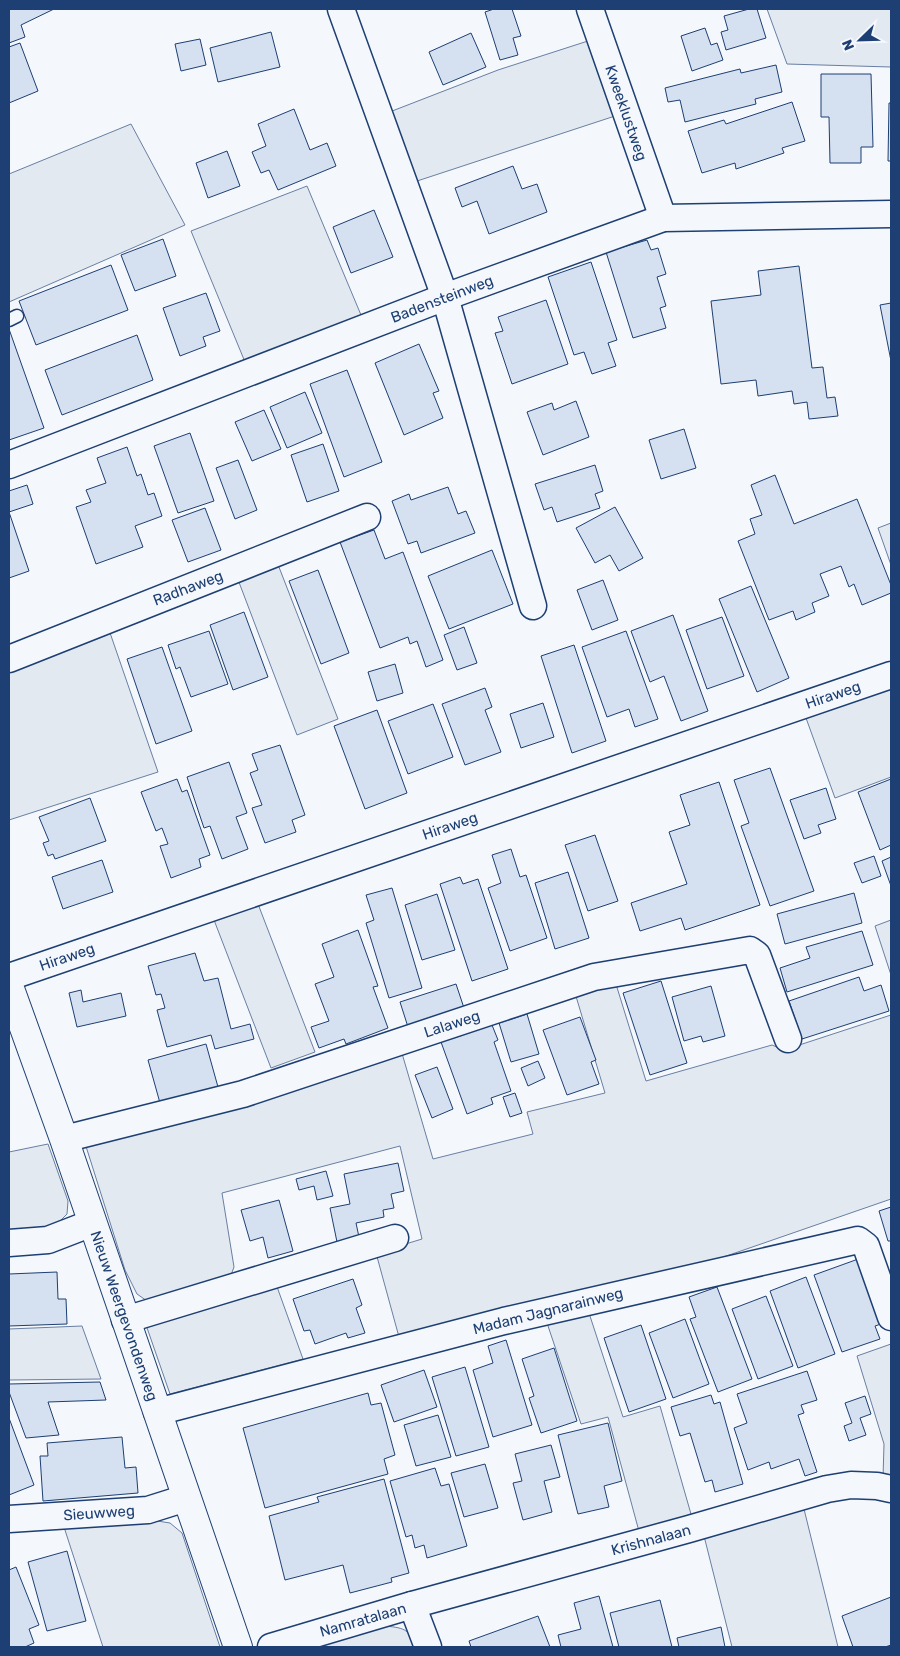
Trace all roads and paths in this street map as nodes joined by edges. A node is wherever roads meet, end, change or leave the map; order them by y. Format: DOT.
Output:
graph roads {
  1 [pos="341,9"];
  2 [pos="590,9"];
  3 [pos="891,214"];
  4 [pos="662,218"];
  5 [pos="445,297"];
  6 [pos="9,466"];
  7 [pos="367,518"];
  8 [pos="534,606"];
  9 [pos="9,659"];
  10 [pos="891,676"];
  11 [pos="10,991"];
  12 [pos="788,1039"];
  13 [pos="64,1139"];
  14 [pos="92,1223"];
  15 [pos="396,1238"];
  16 [pos="9,1243"];
  17 [pos="891,1317"];
  18 [pos="125,1320"];
  19 [pos="158,1412"];
  20 [pos="891,1489"];
  21 [pos="186,1498"];
  22 [pos="9,1519"];
  23 [pos="412,1605"];
  24 [pos="238,1647"];
  25 [pos="271,1647"];
  26 [pos="428,1647"];
  1 -- 5 [label="street"];
  2 -- 4 [label="street, Kweeklustweg"];
  3 -- 4 [label="street, Badensteinweg"];
  4 -- 5 [label="street, Badensteinweg"];
  5 -- 6 [label="street, Badensteinweg"];
  5 -- 8 [label="street"];
  7 -- 9 [label="street, Radhaweg"];
  10 -- 11 [label="street, Hiraweg"];
  11 -- 13 [label="street, Nieuw Weergevondenweg"];
  12 -- 13 [label="street, Lalaweg"];
  13 -- 14 [label="street, Nieuw Weergevondenweg"];
  14 -- 16 [label="street"];
  14 -- 18 [label="street, Nieuw Weergevondenweg"];
  15 -- 18 [label="street"];
  17 -- 19 [label="street, Madam Jagnarainweg"];
  18 -- 19 [label="street, Nieuw Weergevondenweg"];
  19 -- 21 [label="street, Nieuw Weergevondenweg"];
  20 -- 23 [label="street, Krishnalaan"];
  21 -- 22 [label="street, Sieuwweg"];
  21 -- 24 [label="street, Nieuw Weergevondenweg"];
  23 -- 25 [label="street, Namratalaan"];
  23 -- 26 [label="street, Namratalaan"];
}
